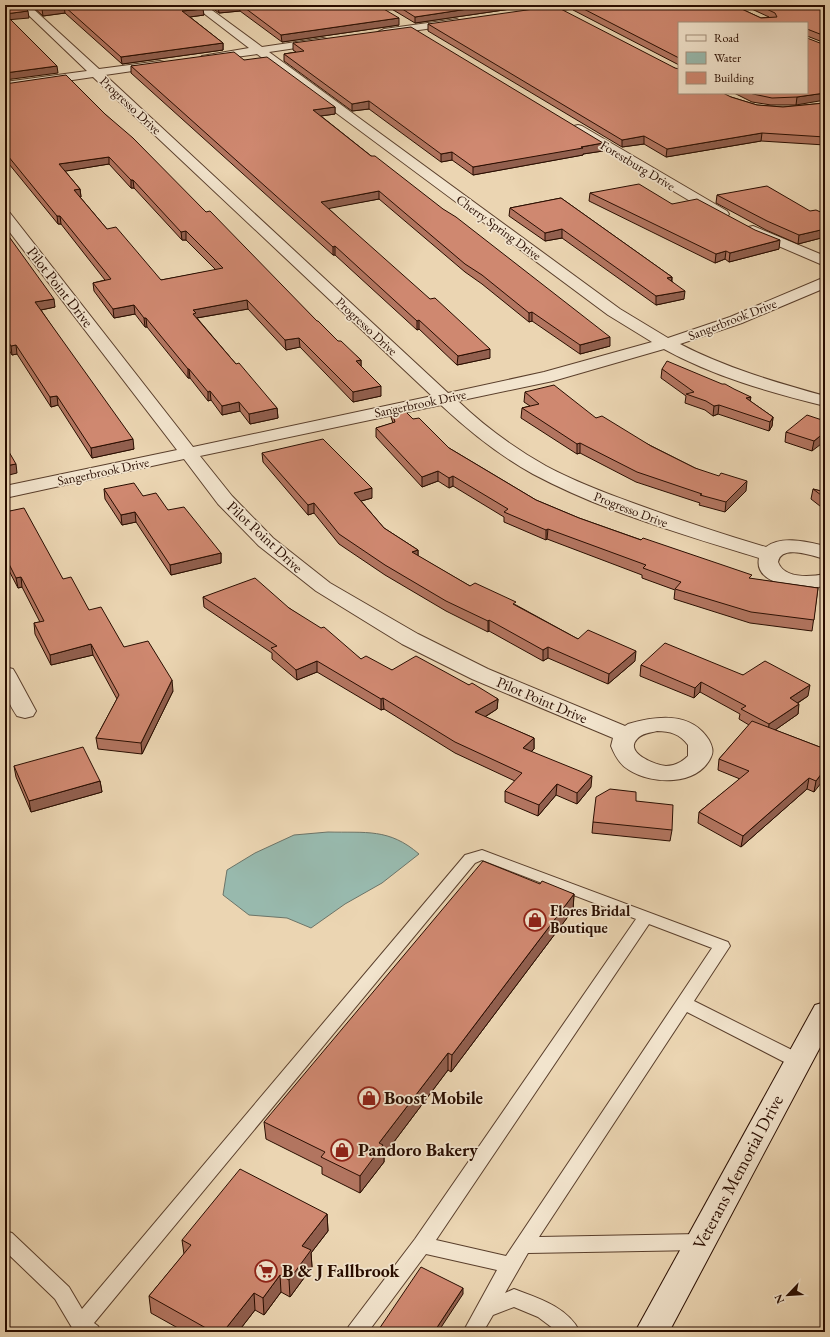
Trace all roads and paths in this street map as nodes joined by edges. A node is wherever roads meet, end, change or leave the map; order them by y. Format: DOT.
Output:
graph roads {
  1 [pos="23,5"];
  2 [pos="198,5"];
  3 [pos="576,5"];
  4 [pos="553,6"];
  5 [pos="518,13"];
  6 [pos="569,15"];
  7 [pos="394,17"];
  8 [pos="466,21"];
  9 [pos="413,28"];
  10 [pos="374,34"];
  11 [pos="336,39"];
  12 [pos="433,40"];
  13 [pos="259,50"];
  14 [pos="197,59"];
  15 [pos="174,62"];
  16 [pos="97,74"];
  17 [pos="5,86"];
  18 [pos="566,121"];
  19 [pos="5,216"];
  20 [pos="825,262"];
  21 [pos="825,282"];
  22 [pos="668,343"];
  23 [pos="444,398"];
  24 [pos="825,402"];
  25 [pos="188,453"];
  26 [pos="5,492"];
  27 [pos="825,553"];
  28 [pos="770,555"];
  29 [pos="825,580"];
  30 [pos="5,674"];
  31 [pos="25,711"];
  32 [pos="626,736"];
  33 [pos="646,917"];
  34 [pos="684,1003"];
  35 [pos="825,1012"];
  36 [pos="798,1061"];
  37 [pos="5,1239"];
  38 [pos="699,1242"];
  39 [pos="422,1245"];
  40 [pos="524,1245"];
  41 [pos="510,1265"];
  42 [pos="486,1309"];
  43 [pos="86,1328"];
  44 [pos="356,1332"];
  45 [pos="474,1332"];
  46 [pos="570,1332"];
  47 [pos="652,1332"];
  1 -- 16 [label="street, Progresso Drive"];
  2 -- 13 [label="street, Cherry Spring Drive"];
  3 -- 4 [label="street"];
  4 -- 5 [label="street"];
  4 -- 6 [label="street"];
  7 -- 9 [label="street"];
  8 -- 9 [label="street"];
  9 -- 10 [label="street"];
  9 -- 12 [label="street"];
  11 -- 13 [label="street"];
  13 -- 14 [label="street"];
  13 -- 22 [label="street, Cherry Spring Drive"];
  15 -- 16 [label="street"];
  16 -- 17 [label="street"];
  16 -- 23 [label="street, Progresso Drive"];
  18 -- 20 [label="street, Forestburg Drive"];
  19 -- 25 [label="street, Pilot Point Drive"];
  21 -- 22 [label="street, Sangerbrook Drive"];
  22 -- 23 [label="street, Sangerbrook Drive"];
  22 -- 24 [label="street, Cherry Spring Drive"];
  23 -- 25 [label="street, Sangerbrook Drive"];
  23 -- 28 [label="street, Progresso Drive"];
  25 -- 26 [label="street, Sangerbrook Drive"];
  25 -- 32 [label="street, Pilot Point Drive"];
  27 -- 28 [label="street"];
  28 -- 29 [label="street"];
  30 -- 31 [label="street"];
  33 -- 34 [label="lane"];
  33 -- 39 [label="lane"];
  33 -- 43 [label="lane"];
  34 -- 36 [label="lane"];
  34 -- 40 [label="lane"];
  35 -- 36 [label="street, Veterans Memorial Drive"];
  36 -- 38 [label="street, Veterans Memorial Drive"];
  37 -- 43 [label="lane"];
  38 -- 40 [label="lane"];
  38 -- 47 [label="street, Veterans Memorial Drive"];
  39 -- 41 [label="lane"];
  39 -- 44 [label="lane"];
  40 -- 41 [label="lane"];
  41 -- 42 [label="lane"];
  42 -- 45 [label="lane"];
  42 -- 46 [label="lane"];
}
